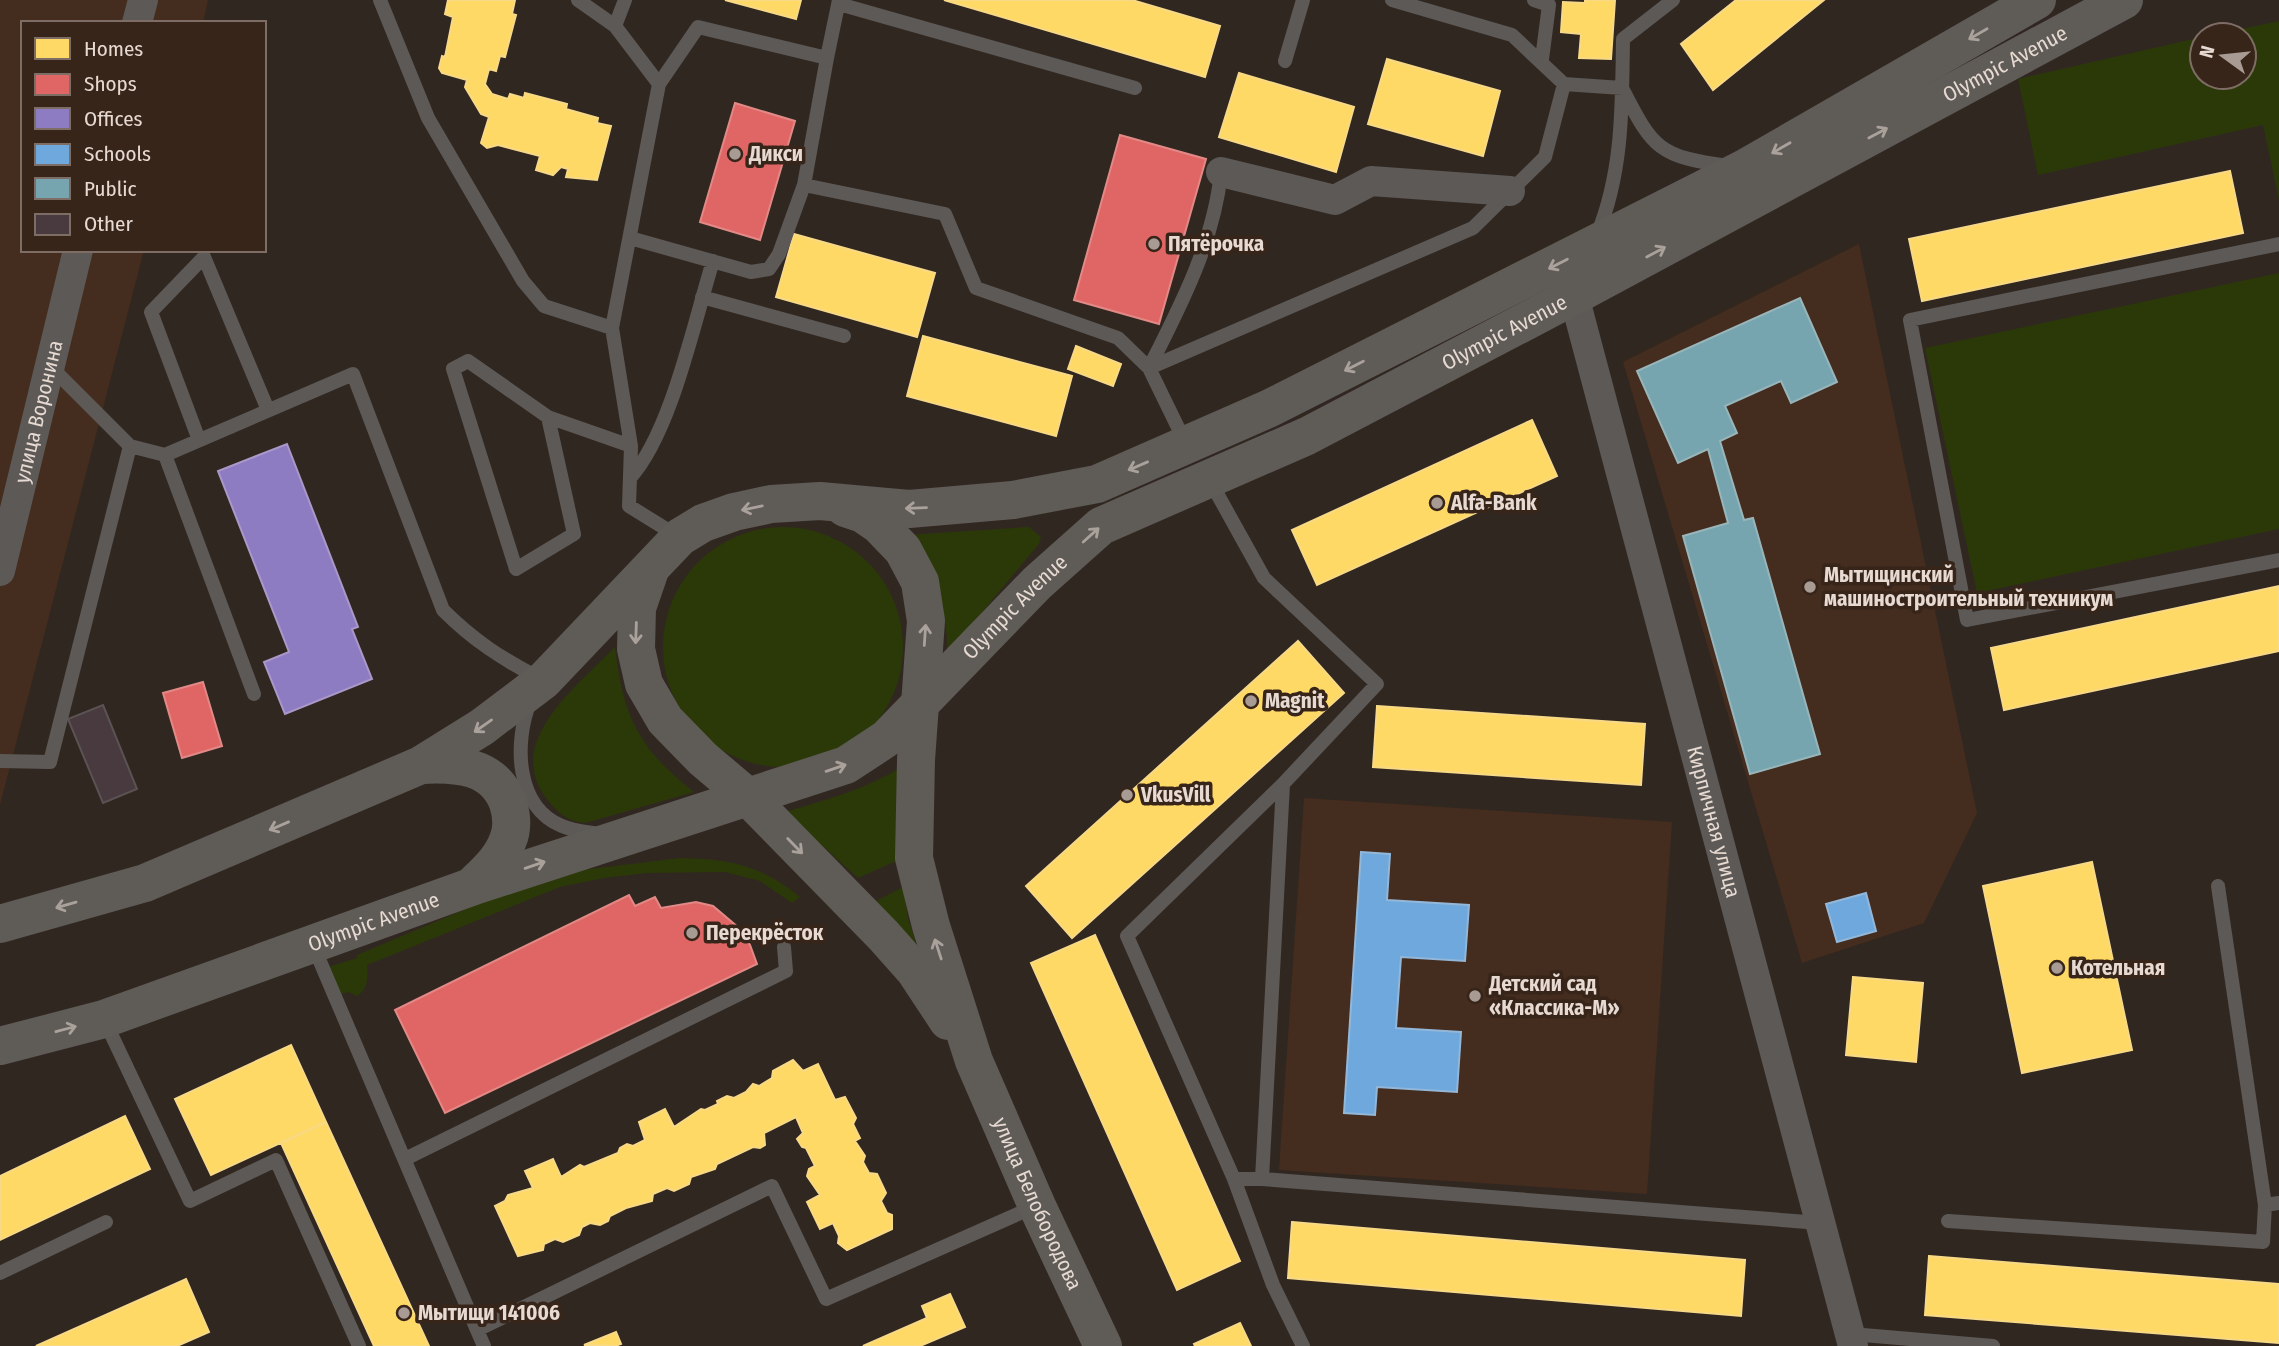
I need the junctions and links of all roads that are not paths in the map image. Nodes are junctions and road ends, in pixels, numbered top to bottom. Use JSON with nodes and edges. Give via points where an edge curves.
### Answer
{"nodes":[{"id":1,"x":143,"y":0,"type":"edge"},
{"id":2,"x":380,"y":0,"type":"edge"},
{"id":3,"x":578,"y":0,"type":"edge"},
{"id":4,"x":625,"y":0,"type":"edge"},
{"id":5,"x":1303,"y":0,"type":"edge"},
{"id":6,"x":1392,"y":0,"type":"edge"},
{"id":7,"x":1534,"y":0,"type":"edge"},
{"id":8,"x":1672,"y":0,"type":"edge"},
{"id":9,"x":2037,"y":0,"type":"edge"},
{"id":10,"x":839,"y":2,"type":"edge"},
{"id":11,"x":2125,"y":2,"type":"edge"},
{"id":12,"x":138,"y":21,"type":"edge"},
{"id":13,"x":615,"y":26,"type":"junction"},
{"id":14,"x":827,"y":58,"type":"junction"},
{"id":15,"x":1542,"y":60,"type":"junction"},
{"id":16,"x":1285,"y":61,"type":"dead end"},
{"id":17,"x":659,"y":83,"type":"junction"},
{"id":18,"x":1564,"y":84,"type":"junction"},
{"id":19,"x":1135,"y":88,"type":"dead end"},
{"id":20,"x":1622,"y":88,"type":"junction"},
{"id":21,"x":1745,"y":168,"type":"junction"},
{"id":22,"x":1221,"y":172,"type":"joint"},
{"id":23,"x":804,"y":185,"type":"junction"},
{"id":24,"x":1510,"y":191,"type":"junction"},
{"id":25,"x":630,"y":238,"type":"junction"},
{"id":26,"x":2279,"y":244,"type":"edge"},
{"id":27,"x":1592,"y":246,"type":"junction"},
{"id":28,"x":77,"y":252,"type":"edge"},
{"id":29,"x":713,"y":261,"type":"junction"},
{"id":30,"x":702,"y":296,"type":"junction"},
{"id":31,"x":1574,"y":296,"type":"junction"},
{"id":32,"x":612,"y":328,"type":"junction"},
{"id":33,"x":844,"y":336,"type":"dead end"},
{"id":34,"x":48,"y":365,"type":"junction"},
{"id":35,"x":1149,"y":368,"type":"junction"},
{"id":36,"x":268,"y":410,"type":"junction"},
{"id":37,"x":548,"y":417,"type":"junction"},
{"id":38,"x":199,"y":440,"type":"junction"},
{"id":39,"x":1187,"y":445,"type":"junction"},
{"id":40,"x":130,"y":446,"type":"junction"},
{"id":41,"x":631,"y":446,"type":"junction"},
{"id":42,"x":165,"y":455,"type":"junction"},
{"id":43,"x":630,"y":478,"type":"junction"},
{"id":44,"x":1209,"y":478,"type":"junction"},
{"id":45,"x":820,"y":501,"type":"junction"},
{"id":46,"x":680,"y":537,"type":"junction"},
{"id":47,"x":2279,"y":560,"type":"edge"},
{"id":48,"x":651,"y":567,"type":"junction"},
{"id":49,"x":0,"y":571,"type":"edge"},
{"id":50,"x":540,"y":682,"type":"junction"},
{"id":51,"x":254,"y":694,"type":"dead end"},
{"id":52,"x":920,"y":703,"type":"junction"},
{"id":53,"x":0,"y":761,"type":"edge"},
{"id":54,"x":421,"y":765,"type":"junction"},
{"id":55,"x":1283,"y":783,"type":"junction"},
{"id":56,"x":748,"y":797,"type":"junction"},
{"id":57,"x":627,"y":834,"type":"junction"},
{"id":58,"x":2218,"y":886,"type":"dead end"},
{"id":59,"x":471,"y":887,"type":"junction"},
{"id":60,"x":0,"y":923,"type":"edge"},
{"id":61,"x":313,"y":945,"type":"junction"},
{"id":62,"x":784,"y":947,"type":"dead end"},
{"id":63,"x":104,"y":1019,"type":"junction"},
{"id":64,"x":0,"y":1046,"type":"edge"},
{"id":65,"x":974,"y":1061,"type":"junction"},
{"id":66,"x":405,"y":1159,"type":"junction"},
{"id":67,"x":1234,"y":1179,"type":"junction"},
{"id":68,"x":1262,"y":1179,"type":"junction"},
{"id":69,"x":2272,"y":1204,"type":"edge"},
{"id":70,"x":1037,"y":1206,"type":"junction"},
{"id":71,"x":1948,"y":1221,"type":"dead end"},
{"id":72,"x":106,"y":1222,"type":"dead end"},
{"id":73,"x":1820,"y":1223,"type":"junction"},
{"id":74,"x":0,"y":1273,"type":"edge"},
{"id":75,"x":477,"y":1330,"type":"junction"},
{"id":76,"x":1852,"y":1340,"type":"edge"},
{"id":77,"x":359,"y":1346,"type":"edge"},
{"id":78,"x":484,"y":1346,"type":"edge"},
{"id":79,"x":1103,"y":1346,"type":"edge"},
{"id":80,"x":1303,"y":1346,"type":"edge"},
{"id":81,"x":1993,"y":1346,"type":"edge"}],
"edges":[{"from":1,"to":12,"type":"street"},
{"from":2,"to":32,"type":"lane","via":[[428,118],[523,281],[544,306]]},
{"from":3,"to":13,"type":"lane"},
{"from":4,"to":13,"type":"lane"},
{"from":5,"to":16,"type":"lane"},
{"from":6,"to":15,"type":"lane","via":[[1512,35]]},
{"from":7,"to":15,"type":"lane","via":[[1549,5]]},
{"from":8,"to":20,"type":"lane","via":[[1623,39]]},
{"from":9,"to":21,"type":"main road","name":"Olympic Avenue","one_way":true},
{"from":10,"to":14,"type":"lane"},
{"from":10,"to":19,"type":"lane"},
{"from":31,"to":11,"type":"main road","name":"Olympic Avenue","one_way":true},
{"from":13,"to":17,"type":"lane"},
{"from":14,"to":17,"type":"lane","via":[[698,27]]},
{"from":14,"to":23,"type":"lane"},
{"from":15,"to":18,"type":"lane"},
{"from":17,"to":25,"type":"lane"},
{"from":18,"to":20,"type":"lane"},
{"from":18,"to":24,"type":"lane","via":[[1545,157]]},
{"from":20,"to":21,"type":"lane","via":[[1644,132],[1667,151],[1685,160]]},
{"from":20,"to":27,"type":"lane","via":[[1614,182]]},
{"from":21,"to":27,"type":"main road","name":"Olympic Avenue"},
{"from":22,"to":24,"type":"street","via":[[1335,200],[1371,181]]},
{"from":22,"to":35,"type":"lane","via":[[1219,194],[1191,282]]},
{"from":23,"to":29,"type":"lane","via":[[769,269],[751,272]]},
{"from":23,"to":35,"type":"lane","via":[[945,214],[975,288],[1118,338]]},
{"from":24,"to":35,"type":"lane","via":[[1474,228]]},
{"from":25,"to":29,"type":"lane"},
{"from":25,"to":32,"type":"lane"},
{"from":26,"to":47,"type":"lane","via":[[1910,320],[1967,620]]},
{"from":27,"to":39,"type":"main road","name":"Olympic Avenue","one_way":true},
{"from":28,"to":34,"type":"street","name":"улица Воронина"},
{"from":29,"to":30,"type":"lane"},
{"from":30,"to":33,"type":"lane"},
{"from":30,"to":43,"type":"lane","via":[[659,434]]},
{"from":31,"to":44,"type":"main road","name":"Olympic Avenue","via":[[1307,436]]},
{"from":31,"to":73,"type":"street","name":"Кирпичная улица"},
{"from":32,"to":41,"type":"lane"},
{"from":34,"to":40,"type":"lane"},
{"from":34,"to":49,"type":"street","name":"улица Воронина"},
{"from":35,"to":39,"type":"lane"},
{"from":36,"to":38,"type":"lane"},
{"from":36,"to":38,"type":"lane","via":[[204,257],[151,312]]},
{"from":36,"to":50,"type":"lane","via":[[353,374],[443,610],[470,637]]},
{"from":37,"to":37,"type":"lane","via":[[574,534],[516,569],[453,369],[468,361]]},
{"from":37,"to":41,"type":"lane"},
{"from":38,"to":42,"type":"lane"},
{"from":39,"to":45,"type":"main road","name":"Olympic Avenue","one_way":true,"via":[[1097,484],[1013,500],[909,509]]},
{"from":40,"to":42,"type":"lane"},
{"from":40,"to":53,"type":"lane","via":[[50,762]]},
{"from":41,"to":43,"type":"lane"},
{"from":42,"to":51,"type":"lane"},
{"from":43,"to":46,"type":"lane","via":[[629,506]]},
{"from":52,"to":44,"type":"main road","name":"Olympic Avenue","one_way":true,"via":[[1037,583],[1101,526]]},
{"from":44,"to":55,"type":"lane","via":[[1264,578],[1377,684]]},
{"from":45,"to":46,"type":"main road","name":"Olympic Avenue","one_way":true,"via":[[734,512]]},
{"from":52,"to":45,"type":"main road","name":"Olympic Avenue","one_way":true,"via":[[926,621],[920,582],[902,550],[879,525],[863,514]]},
{"from":46,"to":48,"type":"main road","name":"Olympic Avenue"},
{"from":48,"to":50,"type":"main road","name":"Olympic Avenue"},
{"from":48,"to":56,"type":"main road","name":"Olympic Avenue","one_way":true,"via":[[637,608],[636,649],[644,684],[665,720]]},
{"from":50,"to":54,"type":"main road","name":"Olympic Avenue","one_way":true,"via":[[482,727]]},
{"from":50,"to":57,"type":"lane","via":[[524,718],[519,749],[525,785],[542,811],[560,825]]},
{"from":56,"to":52,"type":"main road","name":"Olympic Avenue","one_way":true,"via":[[846,765],[887,738]]},
{"from":65,"to":52,"type":"main road","one_way":true,"via":[[914,858]]},
{"from":54,"to":59,"type":"main road","via":[[470,767],[490,776],[504,793],[513,816],[509,839],[497,861]]},
{"from":54,"to":60,"type":"main road","name":"Olympic Avenue","one_way":true,"via":[[145,883]]},
{"from":55,"to":67,"type":"lane","via":[[1127,936]]},
{"from":55,"to":68,"type":"lane"},
{"from":56,"to":57,"type":"main road","name":"Olympic Avenue"},
{"from":56,"to":65,"type":"main road","one_way":true,"via":[[915,971]]},
{"from":59,"to":57,"type":"main road","name":"Olympic Avenue","one_way":true},
{"from":58,"to":69,"type":"lane"},
{"from":59,"to":61,"type":"main road","name":"Olympic Avenue"},
{"from":61,"to":63,"type":"main road","name":"Olympic Avenue"},
{"from":61,"to":66,"type":"lane"},
{"from":62,"to":66,"type":"lane","via":[[786,971]]},
{"from":64,"to":63,"type":"main road","name":"Olympic Avenue","one_way":true},
{"from":63,"to":77,"type":"lane","via":[[190,1201],[276,1160]]},
{"from":65,"to":70,"type":"main road","name":"улица Белобородова"},
{"from":66,"to":75,"type":"lane"},
{"from":67,"to":68,"type":"lane"},
{"from":67,"to":80,"type":"lane","via":[[1273,1285]]},
{"from":68,"to":73,"type":"lane"},
{"from":69,"to":71,"type":"lane","via":[[2263,1242]]},
{"from":70,"to":75,"type":"lane","via":[[826,1298],[772,1186]]},
{"from":70,"to":79,"type":"main road","name":"улица Белобородова"},
{"from":72,"to":74,"type":"lane"},
{"from":73,"to":76,"type":"street","name":"Кирпичная улица"},
{"from":75,"to":78,"type":"lane"},
{"from":76,"to":81,"type":"lane"}]}
